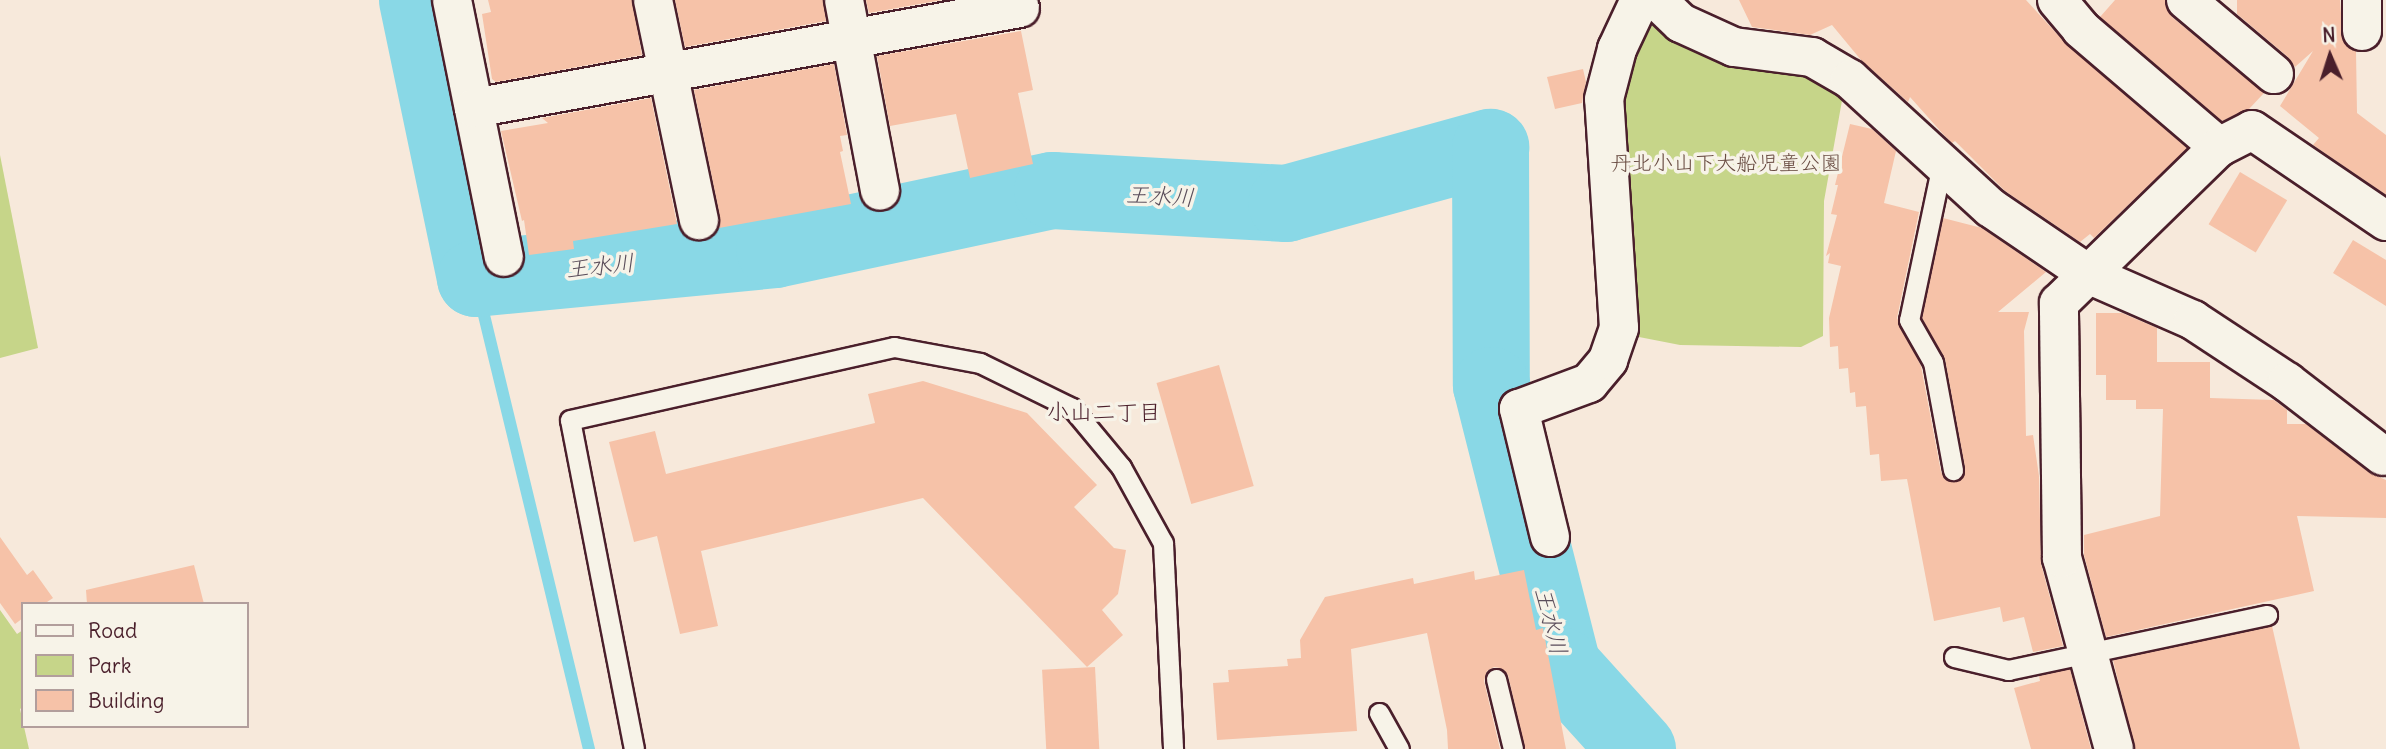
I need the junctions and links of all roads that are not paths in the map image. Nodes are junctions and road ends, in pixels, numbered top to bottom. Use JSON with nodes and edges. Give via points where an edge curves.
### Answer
{"nodes":[{"id":1,"x":452,"y":0,"type":"edge"},
{"id":2,"x":653,"y":0,"type":"edge"},
{"id":3,"x":1640,"y":0,"type":"edge"},
{"id":4,"x":1657,"y":0,"type":"edge"},
{"id":5,"x":2057,"y":0,"type":"edge"},
{"id":6,"x":2186,"y":0,"type":"edge"},
{"id":7,"x":1020,"y":8,"type":"dead end"},
{"id":8,"x":847,"y":18,"type":"edge"},
{"id":9,"x":668,"y":72,"type":"junction"},
{"id":10,"x":2274,"y":74,"type":"dead end"},
{"id":11,"x":474,"y":107,"type":"junction"},
{"id":12,"x":2218,"y":147,"type":"junction"},
{"id":13,"x":1942,"y":164,"type":"junction"},
{"id":14,"x":880,"y":191,"type":"dead end"},
{"id":15,"x":699,"y":220,"type":"dead end"},
{"id":16,"x":2386,"y":221,"type":"edge"},
{"id":17,"x":504,"y":257,"type":"dead end"},
{"id":18,"x":2088,"y":274,"type":"junction"},
{"id":19,"x":2383,"y":456,"type":"dead end"},
{"id":20,"x":1952,"y":470,"type":"dead end"},
{"id":21,"x":1550,"y":537,"type":"dead end"},
{"id":22,"x":2267,"y":615,"type":"dead end"},
{"id":23,"x":2087,"y":651,"type":"junction"},
{"id":24,"x":1954,"y":657,"type":"dead end"},
{"id":25,"x":1496,"y":679,"type":"dead end"},
{"id":26,"x":1379,"y":713,"type":"dead end"},
{"id":27,"x":634,"y":749,"type":"edge"},
{"id":28,"x":1173,"y":749,"type":"edge"},
{"id":29,"x":1399,"y":749,"type":"edge"},
{"id":30,"x":1513,"y":749,"type":"edge"},
{"id":31,"x":2114,"y":749,"type":"edge"}],
"edges":[{"from":1,"to":11,"type":"street"},
{"from":2,"to":9,"type":"street"},
{"from":3,"to":21,"type":"street","via":[[1617,49],[1604,99],[1619,328],[1608,360],[1588,383],[1519,409]]},
{"from":4,"to":13,"type":"street","via":[[1681,23],[1734,47],[1812,57],[1850,79]]},
{"from":5,"to":12,"type":"street","via":[[2081,29]]},
{"from":6,"to":10,"type":"street"},
{"from":7,"to":8,"type":"street"},
{"from":8,"to":9,"type":"street"},
{"from":8,"to":14,"type":"street"},
{"from":9,"to":11,"type":"street"},
{"from":9,"to":15,"type":"street"},
{"from":11,"to":17,"type":"street"},
{"from":12,"to":16,"type":"street","via":[[2252,130]]},
{"from":12,"to":18,"type":"street"},
{"from":13,"to":18,"type":"street","via":[[1991,208]]},
{"from":13,"to":20,"type":"lane","via":[[1909,320],[1933,362]]},
{"from":18,"to":19,"type":"street","via":[[2193,320],[2287,382]]},
{"from":18,"to":23,"type":"street","via":[[2059,303],[2062,558]]},
{"from":22,"to":23,"type":"lane"},
{"from":23,"to":24,"type":"lane","via":[[2008,670]]},
{"from":23,"to":31,"type":"street"},
{"from":25,"to":30,"type":"lane"},
{"from":26,"to":29,"type":"lane"},
{"from":27,"to":28,"type":"lane","via":[[570,420],[894,346],[980,363],[1072,408],[1121,467],[1163,543]]}]}
